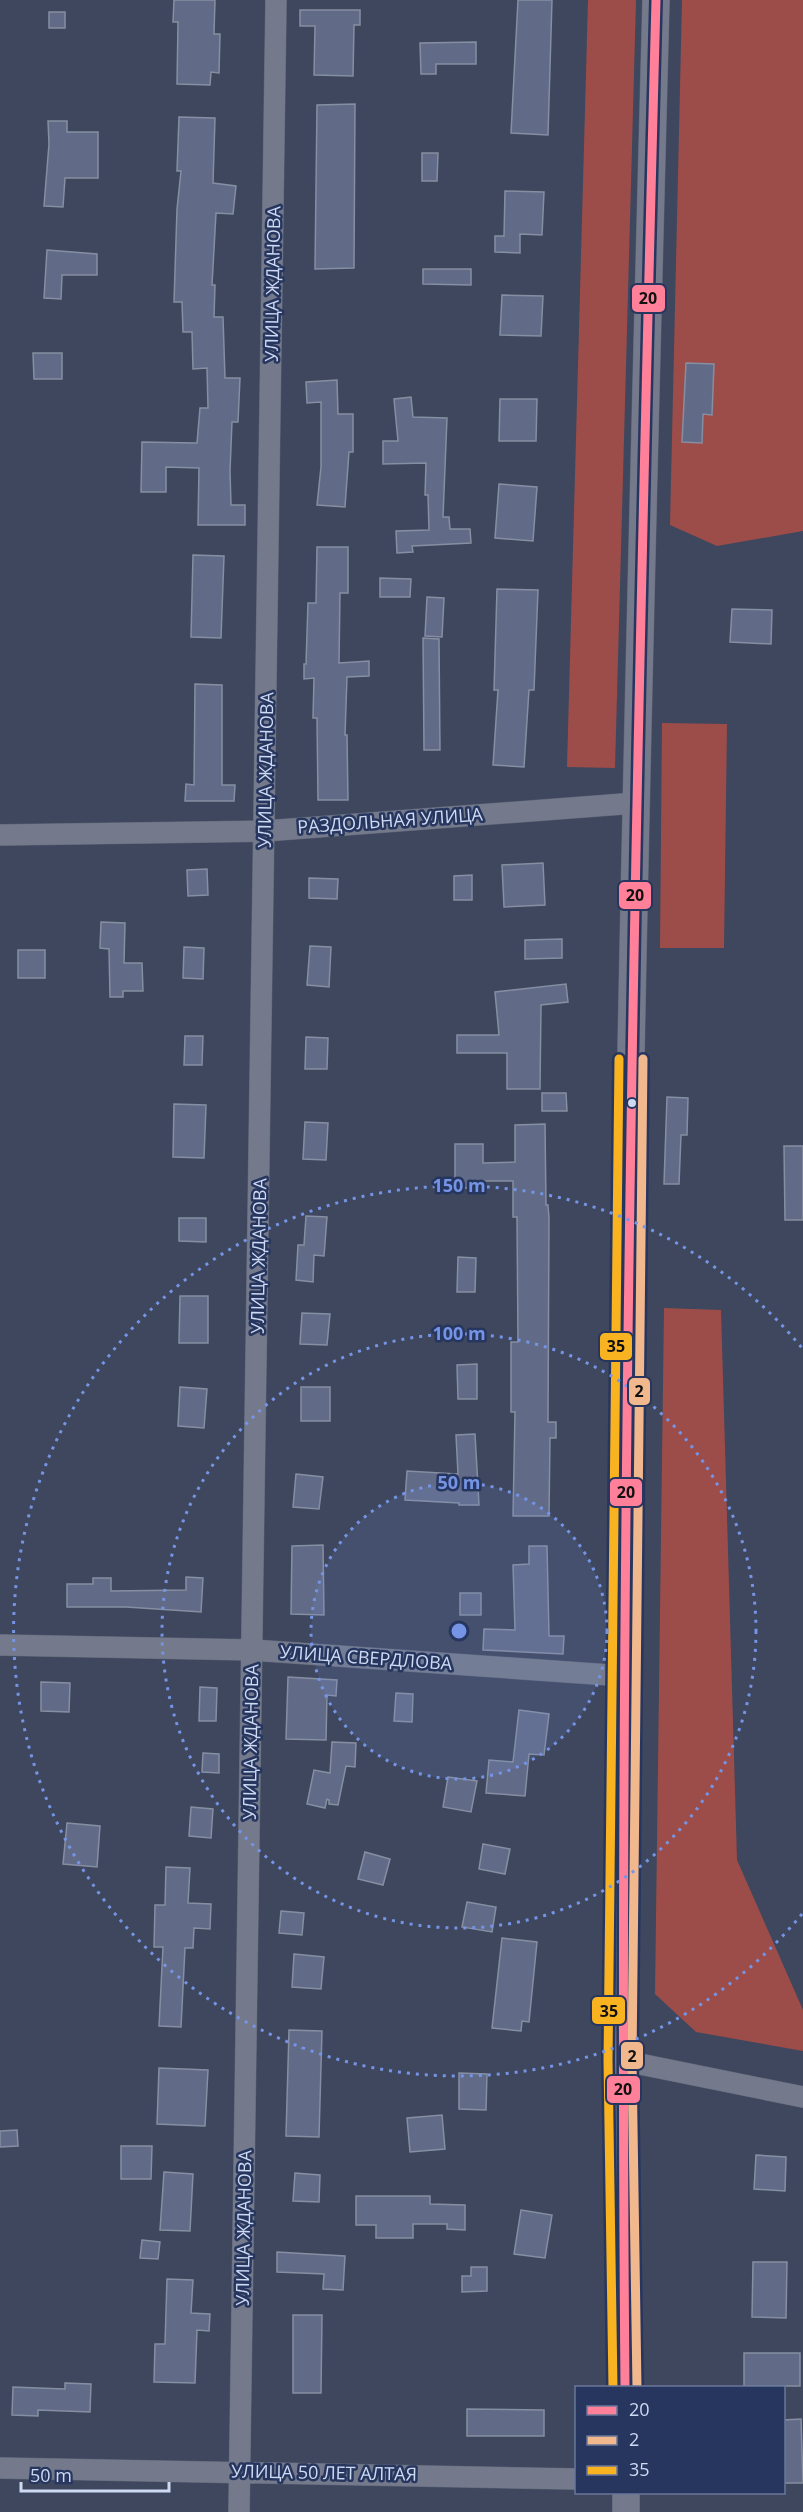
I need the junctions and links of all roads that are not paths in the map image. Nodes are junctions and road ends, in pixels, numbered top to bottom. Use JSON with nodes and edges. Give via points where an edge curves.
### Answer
{"nodes":[{"id":1,"x":276,"y":0,"type":"edge"},
{"id":2,"x":656,"y":0,"type":"edge"},
{"id":3,"x":636,"y":803,"type":"junction"},
{"id":4,"x":266,"y":831,"type":"junction"},
{"id":5,"x":0,"y":835,"type":"edge"},
{"id":6,"x":0,"y":1645,"type":"edge"},
{"id":7,"x":252,"y":1650,"type":"junction"},
{"id":8,"x":624,"y":1676,"type":"junction"},
{"id":9,"x":620,"y":2060,"type":"junction"},
{"id":10,"x":803,"y":2097,"type":"edge"},
{"id":11,"x":625,"y":2386,"type":"edge"},
{"id":12,"x":0,"y":2468,"type":"edge"},
{"id":13,"x":240,"y":2471,"type":"junction"},
{"id":14,"x":575,"y":2479,"type":"edge"},
{"id":15,"x":626,"y":2494,"type":"edge"},
{"id":16,"x":239,"y":2512,"type":"edge"},
{"id":17,"x":626,"y":2512,"type":"edge"}],
"edges":[{"from":1,"to":4,"type":"street","name":"УЛИЦА ЖДАНОВА"},
{"from":2,"to":3,"type":"street"},
{"from":3,"to":4,"type":"street","name":"РАЗДОЛЬНАЯ УЛИЦА"},
{"from":3,"to":8,"type":"street"},
{"from":4,"to":5,"type":"street","name":"РАЗДОЛЬНАЯ УЛИЦА"},
{"from":4,"to":7,"type":"street","name":"УЛИЦА ЖДАНОВА"},
{"from":6,"to":7,"type":"street","name":"УЛИЦА СВЕРДЛОВА"},
{"from":7,"to":8,"type":"street","name":"УЛИЦА СВЕРДЛОВА"},
{"from":7,"to":13,"type":"street","name":"УЛИЦА ЖДАНОВА"},
{"from":8,"to":9,"type":"street"},
{"from":9,"to":10,"type":"street"},
{"from":9,"to":11,"type":"street"},
{"from":12,"to":13,"type":"street","name":"УЛИЦА 50 ЛЕТ АЛТАЯ"},
{"from":13,"to":14,"type":"street","name":"УЛИЦА 50 ЛЕТ АЛТАЯ"},
{"from":13,"to":16,"type":"street","name":"УЛИЦА ЖДАНОВА"},
{"from":15,"to":17,"type":"street"}]}
